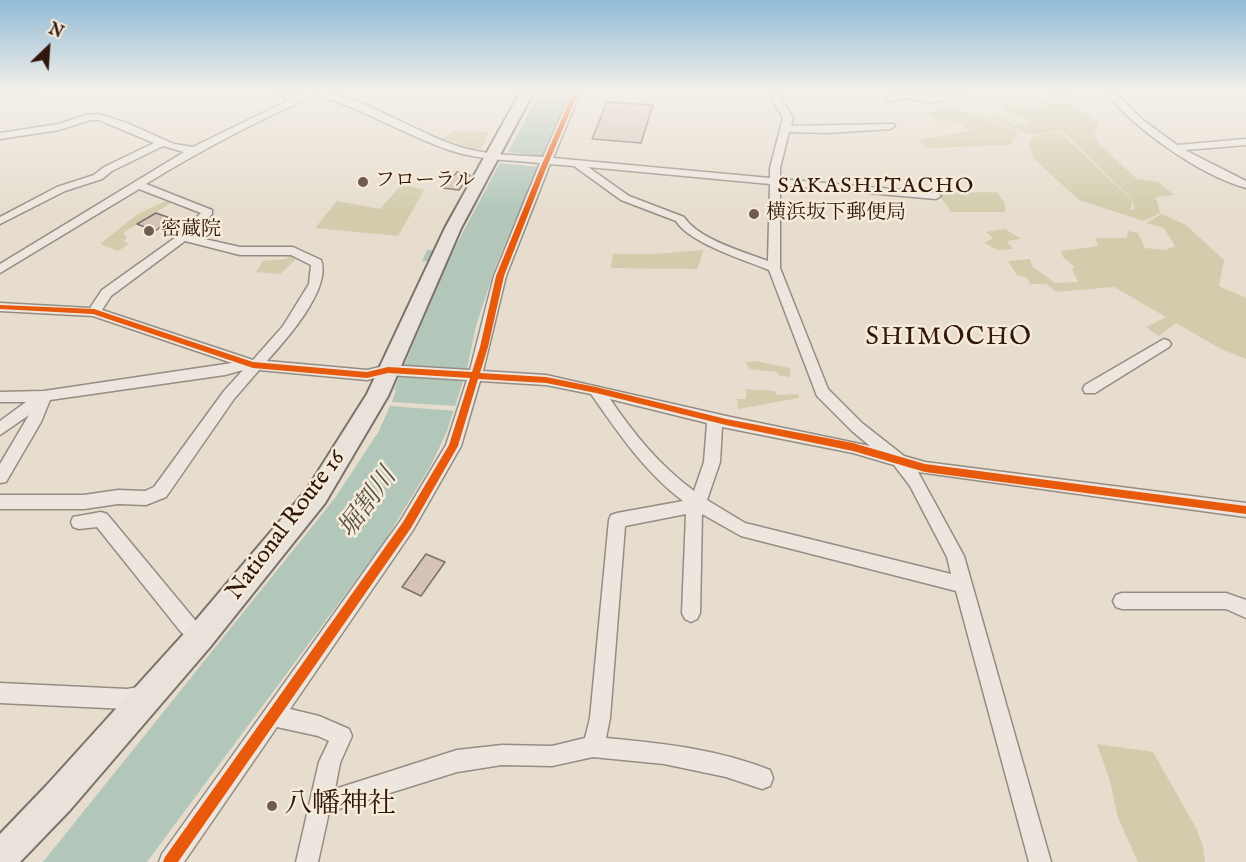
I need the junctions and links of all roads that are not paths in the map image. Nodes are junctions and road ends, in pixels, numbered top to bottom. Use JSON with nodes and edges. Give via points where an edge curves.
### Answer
{"nodes":[{"id":1,"x":32,"y":131,"type":"edge"},
{"id":2,"x":140,"y":131,"type":"edge"},
{"id":3,"x":233,"y":131,"type":"edge"},
{"id":4,"x":411,"y":131,"type":"edge"},
{"id":5,"x":509,"y":131,"type":"edge"},
{"id":6,"x":558,"y":131,"type":"edge"},
{"id":7,"x":784,"y":131,"type":"edge"},
{"id":8,"x":1149,"y":131,"type":"edge"},
{"id":9,"x":0,"y":136,"type":"edge"},
{"id":10,"x":164,"y":142,"type":"junction"},
{"id":11,"x":1246,"y":142,"type":"edge"},
{"id":12,"x":1173,"y":148,"type":"junction"},
{"id":13,"x":195,"y":150,"type":"junction"},
{"id":14,"x":497,"y":157,"type":"junction"},
{"id":15,"x":544,"y":161,"type":"junction"},
{"id":16,"x":578,"y":165,"type":"junction"},
{"id":17,"x":775,"y":182,"type":"junction"},
{"id":18,"x":139,"y":185,"type":"junction"},
{"id":19,"x":1246,"y":185,"type":"edge"},
{"id":20,"x":936,"y":196,"type":"dead end"},
{"id":21,"x":0,"y":221,"type":"edge"},
{"id":22,"x":183,"y":237,"type":"junction"},
{"id":23,"x":774,"y":268,"type":"junction"},
{"id":24,"x":0,"y":269,"type":"edge"},
{"id":25,"x":0,"y":307,"type":"edge"},
{"id":26,"x":94,"y":312,"type":"junction"},
{"id":27,"x":1164,"y":344,"type":"dead end"},
{"id":28,"x":251,"y":365,"type":"junction"},
{"id":29,"x":395,"y":371,"type":"junction"},
{"id":30,"x":470,"y":376,"type":"junction"},
{"id":31,"x":1090,"y":389,"type":"dead end"},
{"id":32,"x":596,"y":390,"type":"junction"},
{"id":33,"x":44,"y":396,"type":"junction"},
{"id":34,"x":0,"y":397,"type":"edge"},
{"id":35,"x":714,"y":419,"type":"junction"},
{"id":36,"x":0,"y":429,"type":"edge"},
{"id":37,"x":900,"y":461,"type":"junction"},
{"id":38,"x":0,"y":477,"type":"edge"},
{"id":39,"x":698,"y":501,"type":"junction"},
{"id":40,"x":0,"y":502,"type":"edge"},
{"id":41,"x":89,"y":502,"type":"junction"},
{"id":42,"x":1246,"y":510,"type":"edge"},
{"id":43,"x":963,"y":585,"type":"junction"},
{"id":44,"x":1122,"y":601,"type":"dead end"},
{"id":45,"x":1246,"y":609,"type":"edge"},
{"id":46,"x":691,"y":613,"type":"dead end"},
{"id":47,"x":200,"y":637,"type":"junction"},
{"id":48,"x":0,"y":693,"type":"edge"},
{"id":49,"x":146,"y":696,"type":"junction"},
{"id":50,"x":273,"y":716,"type":"junction"},
{"id":51,"x":593,"y":747,"type":"junction"},
{"id":52,"x":762,"y":778,"type":"dead end"},
{"id":53,"x":58,"y":798,"type":"junction"},
{"id":54,"x":321,"y":804,"type":"junction"},
{"id":55,"x":0,"y":858,"type":"edge"},
{"id":56,"x":12,"y":862,"type":"edge"},
{"id":57,"x":170,"y":862,"type":"edge"},
{"id":58,"x":307,"y":862,"type":"edge"},
{"id":59,"x":1040,"y":862,"type":"edge"}],
"edges":[{"from":1,"to":9,"type":"street"},
{"from":2,"to":10,"type":"street"},
{"from":3,"to":13,"type":"street"},
{"from":4,"to":14,"type":"street","via":[[446,148]]},
{"from":5,"to":14,"type":"highway","name":"National Route 16"},
{"from":6,"to":15,"type":"street"},
{"from":7,"to":17,"type":"street"},
{"from":8,"to":12,"type":"street"},
{"from":10,"to":13,"type":"street"},
{"from":10,"to":21,"type":"street"},
{"from":11,"to":12,"type":"street"},
{"from":12,"to":19,"type":"street"},
{"from":13,"to":18,"type":"street"},
{"from":14,"to":15,"type":"street"},
{"from":14,"to":29,"type":"highway","name":"National Route 16","via":[[440,256]]},
{"from":15,"to":16,"type":"street"},
{"from":15,"to":30,"type":"street","via":[[501,276]]},
{"from":16,"to":17,"type":"street"},
{"from":16,"to":23,"type":"street","via":[[625,198],[680,219],[712,243]]},
{"from":17,"to":20,"type":"street"},
{"from":17,"to":23,"type":"street"},
{"from":18,"to":22,"type":"street","via":[[208,212]]},
{"from":18,"to":24,"type":"street"},
{"from":22,"to":26,"type":"street","via":[[105,293]]},
{"from":22,"to":28,"type":"street","via":[[240,250],[293,251],[317,263],[315,284],[288,329],[268,353]]},
{"from":23,"to":37,"type":"street","via":[[822,392],[857,427]]},
{"from":25,"to":26,"type":"street"},
{"from":26,"to":28,"type":"street"},
{"from":27,"to":31,"type":"street"},
{"from":28,"to":29,"type":"street","via":[[368,375]]},
{"from":28,"to":33,"type":"street"},
{"from":28,"to":41,"type":"street","via":[[160,492],[146,498]]},
{"from":29,"to":30,"type":"street"},
{"from":29,"to":47,"type":"highway","name":"National Route 16","via":[[316,496]]},
{"from":30,"to":32,"type":"street","via":[[546,380]]},
{"from":30,"to":50,"type":"street","via":[[453,446],[407,525]]},
{"from":32,"to":35,"type":"street"},
{"from":32,"to":39,"type":"street","via":[[640,451]]},
{"from":33,"to":34,"type":"street"},
{"from":33,"to":36,"type":"street"},
{"from":33,"to":38,"type":"street","via":[[34,423]]},
{"from":35,"to":37,"type":"street","via":[[853,447]]},
{"from":35,"to":39,"type":"street","via":[[712,462]]},
{"from":37,"to":42,"type":"street","via":[[939,471]]},
{"from":37,"to":43,"type":"street","via":[[926,496],[955,556]]},
{"from":39,"to":43,"type":"street","via":[[741,529]]},
{"from":39,"to":46,"type":"street","via":[[694,512]]},
{"from":39,"to":51,"type":"street","via":[[681,509],[617,520],[600,718]]},
{"from":40,"to":41,"type":"street"},
{"from":41,"to":47,"type":"street","via":[[79,522],[101,519]]},
{"from":43,"to":59,"type":"street"},
{"from":44,"to":45,"type":"street","via":[[1227,601]]},
{"from":47,"to":49,"type":"highway","name":"National Route 16"},
{"from":48,"to":49,"type":"street","via":[[127,699]]},
{"from":49,"to":53,"type":"highway","name":"National Route 16"},
{"from":50,"to":54,"type":"street","via":[[342,736],[330,762]]},
{"from":50,"to":57,"type":"street"},
{"from":51,"to":52,"type":"street","via":[[664,754],[726,766]]},
{"from":51,"to":54,"type":"street","via":[[552,756],[502,755],[456,761]]},
{"from":53,"to":55,"type":"highway","name":"National Route 16"},
{"from":53,"to":56,"type":"highway","name":"National Route 16"},
{"from":54,"to":58,"type":"street"}]}
